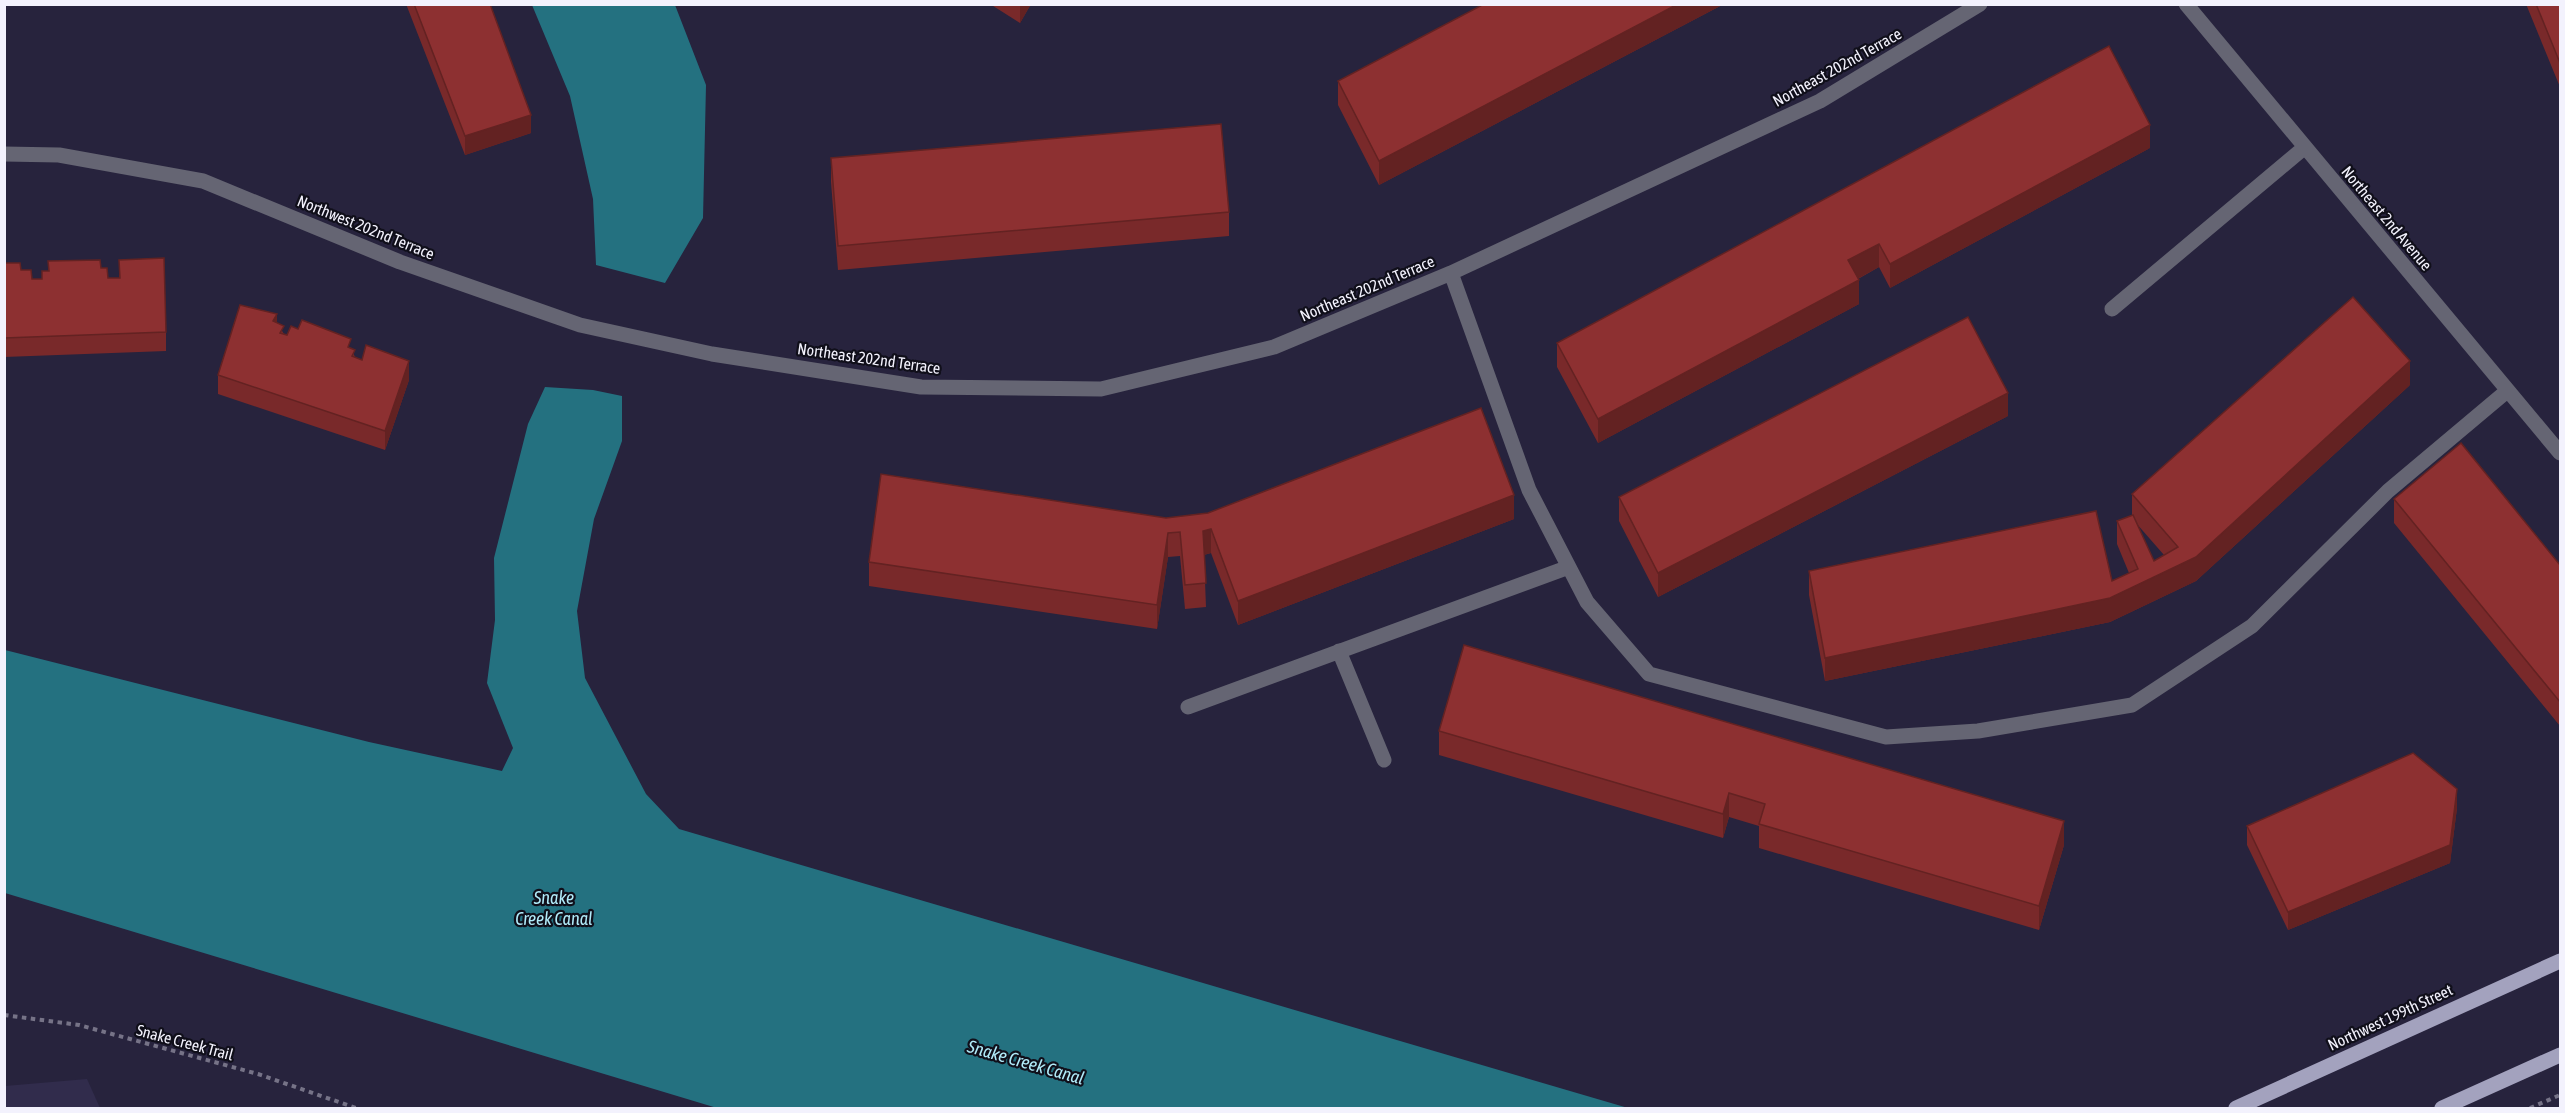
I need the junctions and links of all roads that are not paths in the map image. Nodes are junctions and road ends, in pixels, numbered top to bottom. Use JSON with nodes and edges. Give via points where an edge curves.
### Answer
{"nodes":[{"id":1,"x":1980,"y":4,"type":"edge"},
{"id":2,"x":2186,"y":4,"type":"edge"},
{"id":3,"x":2305,"y":147,"type":"junction"},
{"id":4,"x":4,"y":154,"type":"edge"},
{"id":5,"x":1451,"y":273,"type":"junction"},
{"id":6,"x":2112,"y":309,"type":"dead end"},
{"id":7,"x":712,"y":354,"type":"joint"},
{"id":8,"x":2507,"y":391,"type":"junction"},
{"id":9,"x":2560,"y":453,"type":"edge"},
{"id":10,"x":1569,"y":567,"type":"junction"},
{"id":11,"x":1339,"y":651,"type":"junction"},
{"id":12,"x":1188,"y":707,"type":"dead end"},
{"id":13,"x":1384,"y":760,"type":"dead end"},
{"id":14,"x":2560,"y":961,"type":"edge"},
{"id":15,"x":2560,"y":1055,"type":"edge"},
{"id":16,"x":2236,"y":1108,"type":"edge"},
{"id":17,"x":2442,"y":1108,"type":"edge"}],
"edges":[{"from":1,"to":5,"type":"street","name":"Northeast 202nd Terrace","via":[[1820,101]]},
{"from":2,"to":3,"type":"street","name":"Northeast 2nd Avenue"},
{"from":3,"to":6,"type":"street"},
{"from":3,"to":8,"type":"street","name":"Northeast 2nd Avenue"},
{"from":4,"to":7,"type":"street","name":"Northwest 202nd Terrace","via":[[58,155],[203,181],[400,262],[580,325]]},
{"from":5,"to":7,"type":"street","name":"Northeast 202nd Terrace","via":[[1274,347],[1101,389],[921,387]]},
{"from":5,"to":10,"type":"street","via":[[1529,490]]},
{"from":8,"to":9,"type":"street","name":"Northeast 2nd Avenue"},
{"from":8,"to":10,"type":"street","via":[[2388,491],[2252,626],[2132,705],[1978,731],[1886,737],[1649,674],[1587,602]]},
{"from":10,"to":11,"type":"street"},
{"from":11,"to":12,"type":"street"},
{"from":11,"to":13,"type":"street"},
{"from":14,"to":16,"type":"main road","name":"Northwest 199th Street"},
{"from":15,"to":17,"type":"main road"}]}
